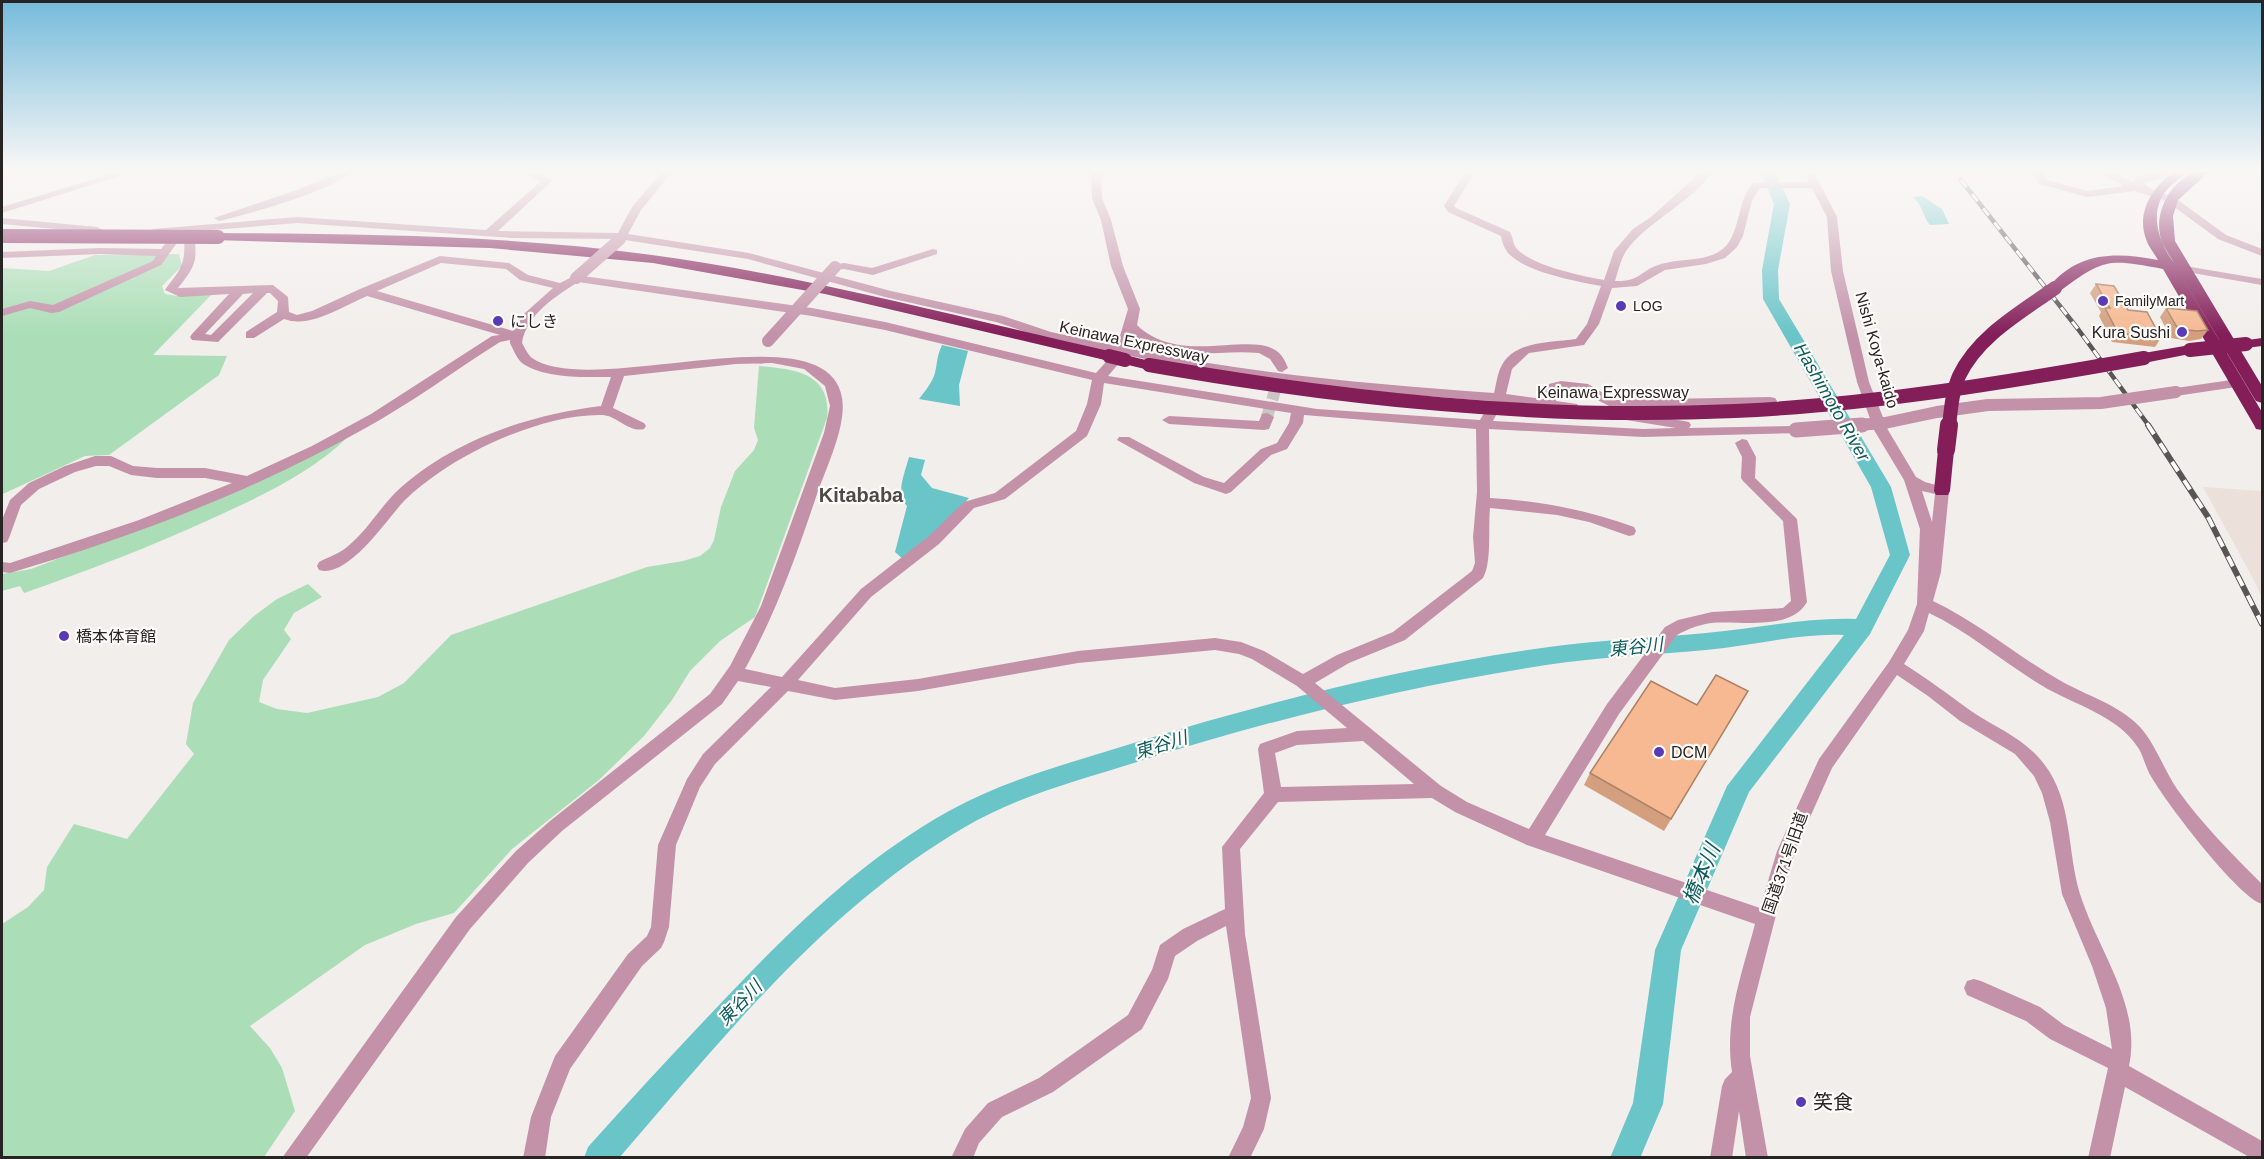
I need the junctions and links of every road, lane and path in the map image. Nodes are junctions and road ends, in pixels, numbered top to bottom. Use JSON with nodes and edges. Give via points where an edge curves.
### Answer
{"nodes":[{"id":1,"x":48,"y":226,"type":"edge"},
{"id":2,"x":196,"y":226,"type":"joint"},
{"id":3,"x":387,"y":226,"type":"edge"},
{"id":4,"x":497,"y":226,"type":"edge"},
{"id":5,"x":627,"y":226,"type":"edge"},
{"id":6,"x":1108,"y":226,"type":"edge"},
{"id":7,"x":1488,"y":226,"type":"edge"},
{"id":8,"x":1644,"y":226,"type":"edge"},
{"id":9,"x":1741,"y":226,"type":"edge"},
{"id":10,"x":1833,"y":226,"type":"edge"},
{"id":11,"x":2150,"y":226,"type":"edge"},
{"id":12,"x":2166,"y":226,"type":"edge"},
{"id":13,"x":2207,"y":226,"type":"edge"},
{"id":14,"x":182,"y":229,"type":"junction"},
{"id":15,"x":127,"y":231,"type":"junction"},
{"id":16,"x":489,"y":233,"type":"junction"},
{"id":17,"x":2,"y":236,"type":"edge"},
{"id":18,"x":621,"y":237,"type":"junction"},
{"id":19,"x":100,"y":251,"type":"junction"},
{"id":20,"x":933,"y":252,"type":"dead end"},
{"id":21,"x":166,"y":253,"type":"junction"},
{"id":22,"x":2262,"y":253,"type":"edge"},
{"id":23,"x":2,"y":255,"type":"edge"},
{"id":24,"x":2168,"y":266,"type":"junction"},
{"id":25,"x":2184,"y":269,"type":"junction"},
{"id":26,"x":576,"y":278,"type":"junction"},
{"id":27,"x":2262,"y":282,"type":"edge"},
{"id":28,"x":1607,"y":284,"type":"junction"},
{"id":29,"x":562,"y":287,"type":"junction"},
{"id":30,"x":264,"y":289,"type":"junction"},
{"id":31,"x":240,"y":290,"type":"junction"},
{"id":32,"x":364,"y":291,"type":"junction"},
{"id":33,"x":2,"y":312,"type":"edge"},
{"id":34,"x":283,"y":314,"type":"junction"},
{"id":35,"x":1130,"y":325,"type":"junction"},
{"id":36,"x":250,"y":335,"type":"dead end"},
{"id":37,"x":515,"y":335,"type":"junction"},
{"id":38,"x":2262,"y":342,"type":"edge"},
{"id":39,"x":1118,"y":356,"type":"junction"},
{"id":40,"x":757,"y":359,"type":"junction"},
{"id":41,"x":1282,"y":368,"type":"dead end"},
{"id":42,"x":619,"y":371,"type":"junction"},
{"id":43,"x":1099,"y":378,"type":"junction"},
{"id":44,"x":2255,"y":384,"type":"edge"},
{"id":45,"x":1499,"y":397,"type":"junction"},
{"id":46,"x":1770,"y":401,"type":"dead end"},
{"id":47,"x":1548,"y":403,"type":"junction"},
{"id":48,"x":1589,"y":409,"type":"junction"},
{"id":49,"x":606,"y":410,"type":"junction"},
{"id":50,"x":1298,"y":410,"type":"junction"},
{"id":51,"x":1267,"y":417,"type":"dead end"},
{"id":52,"x":1169,"y":420,"type":"dead end"},
{"id":53,"x":2262,"y":425,"type":"edge"},
{"id":54,"x":639,"y":426,"type":"dead end"},
{"id":55,"x":1484,"y":426,"type":"junction"},
{"id":56,"x":1551,"y":429,"type":"junction"},
{"id":57,"x":1599,"y":431,"type":"junction"},
{"id":58,"x":1727,"y":432,"type":"junction"},
{"id":59,"x":1124,"y":440,"type":"dead end"},
{"id":60,"x":1742,"y":442,"type":"dead end"},
{"id":61,"x":1911,"y":480,"type":"junction"},
{"id":62,"x":251,"y":482,"type":"junction"},
{"id":63,"x":1942,"y":491,"type":"junction"},
{"id":64,"x":1483,"y":503,"type":"junction"},
{"id":65,"x":1940,"y":520,"type":"junction"},
{"id":66,"x":1629,"y":531,"type":"dead end"},
{"id":67,"x":2,"y":538,"type":"edge"},
{"id":68,"x":324,"y":566,"type":"dead end"},
{"id":69,"x":2,"y":567,"type":"edge"},
{"id":70,"x":1924,"y":604,"type":"junction"},
{"id":71,"x":1895,"y":666,"type":"junction"},
{"id":72,"x":736,"y":674,"type":"junction"},
{"id":73,"x":785,"y":684,"type":"junction"},
{"id":74,"x":1307,"y":686,"type":"junction"},
{"id":75,"x":1360,"y":731,"type":"junction"},
{"id":76,"x":1436,"y":791,"type":"junction"},
{"id":77,"x":1273,"y":795,"type":"junction"},
{"id":78,"x":1533,"y":839,"type":"junction"},
{"id":79,"x":2262,"y":896,"type":"edge"},
{"id":80,"x":1235,"y":914,"type":"junction"},
{"id":81,"x":1766,"y":919,"type":"junction"},
{"id":82,"x":1974,"y":988,"type":"dead end"},
{"id":83,"x":2119,"y":1067,"type":"junction"},
{"id":84,"x":1743,"y":1076,"type":"junction"},
{"id":85,"x":2262,"y":1152,"type":"edge"},
{"id":86,"x":293,"y":1158,"type":"edge"},
{"id":87,"x":534,"y":1158,"type":"edge"},
{"id":88,"x":962,"y":1158,"type":"edge"},
{"id":89,"x":1239,"y":1158,"type":"edge"},
{"id":90,"x":1721,"y":1158,"type":"edge"},
{"id":91,"x":1757,"y":1158,"type":"edge"},
{"id":92,"x":2099,"y":1158,"type":"edge"}],
"edges":[{"from":1,"to":15,"type":"street"},
{"from":2,"to":14,"type":"street"},
{"from":2,"to":31,"type":"street","via":[[188,243],[187,267],[171,290]]},
{"from":3,"to":16,"type":"street"},
{"from":4,"to":16,"type":"street"},
{"from":5,"to":18,"type":"street"},
{"from":6,"to":35,"type":"street","via":[[1134,309]]},
{"from":7,"to":28,"type":"street","via":[[1506,234],[1516,255],[1578,278]]},
{"from":8,"to":28,"type":"street","via":[[1620,251]]},
{"from":9,"to":28,"type":"street","via":[[1732,247],[1717,259],[1662,266],[1645,281]]},
{"from":10,"to":61,"type":"street","name":"Nishi Koya-kaido","via":[[1837,271],[1863,382],[1881,430]]},
{"from":11,"to":24,"type":"highway","via":[[2152,238]]},
{"from":12,"to":25,"type":"highway","via":[[2168,241]]},
{"from":13,"to":22,"type":"street","via":[[2222,237]]},
{"from":14,"to":15,"type":"street"},
{"from":14,"to":21,"type":"street"},
{"from":15,"to":19,"type":"street"},
{"from":16,"to":18,"type":"street"},
{"from":17,"to":39,"type":"highway","name":"Keinawa Expressway","bridge":true,"via":[[427,240],[576,250],[728,271]]},
{"from":18,"to":26,"type":"street","bridge":true},
{"from":18,"to":39,"type":"street","via":[[749,256],[999,319]]},
{"from":19,"to":21,"type":"street"},
{"from":19,"to":23,"type":"street"},
{"from":20,"to":40,"type":"street","bridge":true,"via":[[873,272],[835,267],[768,341]]},
{"from":21,"to":33,"type":"street","via":[[157,263],[55,309],[32,305]]},
{"from":24,"to":25,"type":"highway"},
{"from":24,"to":44,"type":"highway"},
{"from":24,"to":63,"type":"highway","bridge":true,"via":[[2116,259],[2087,265],[1972,354],[1961,370],[1953,394]]},
{"from":25,"to":27,"type":"street"},
{"from":25,"to":44,"type":"highway"},
{"from":26,"to":29,"type":"street"},
{"from":26,"to":43,"type":"street","via":[[812,312]]},
{"from":28,"to":45,"type":"street","via":[[1593,324],[1580,342],[1525,350],[1506,369]]},
{"from":29,"to":32,"type":"street","via":[[524,278],[509,266],[440,259]]},
{"from":29,"to":37,"type":"street","via":[[525,320]]},
{"from":30,"to":31,"type":"street"},
{"from":30,"to":31,"type":"street","via":[[214,339],[196,337]]},
{"from":30,"to":34,"type":"street","via":[[273,289],[284,300]]},
{"from":32,"to":34,"type":"street","via":[[305,318]]},
{"from":32,"to":37,"type":"street"},
{"from":34,"to":36,"type":"street"},
{"from":35,"to":39,"type":"street"},
{"from":35,"to":41,"type":"street","via":[[1144,338],[1189,349],[1259,349],[1271,353]]},
{"from":37,"to":42,"type":"street","via":[[516,346],[525,359],[542,368],[586,374]]},
{"from":37,"to":62,"type":"street","via":[[496,339],[360,426]]},
{"from":38,"to":39,"type":"highway","name":"Keinawa Expressway","bridge":true,"via":[[1830,404],[1637,412],[1382,399],[1241,381]]},
{"from":39,"to":43,"type":"street"},
{"from":39,"to":45,"type":"street","via":[[1355,387]]},
{"from":40,"to":42,"type":"street"},
{"from":40,"to":72,"type":"street","via":[[793,362],[813,369],[834,389],[837,409],[762,625]]},
{"from":42,"to":49,"type":"street"},
{"from":43,"to":50,"type":"street"},
{"from":43,"to":73,"type":"street","via":[[1082,433],[1000,496],[969,505],[934,540],[866,593]]},
{"from":44,"to":53,"type":"highway"},
{"from":44,"to":58,"type":"street","bridge":true,"via":[[2101,403],[1988,405],[1885,423]]},
{"from":45,"to":47,"type":"street"},
{"from":45,"to":55,"type":"street"},
{"from":46,"to":47,"type":"street","via":[[1613,404],[1583,387],[1569,384],[1554,387]]},
{"from":47,"to":48,"type":"street"},
{"from":47,"to":56,"type":"street"},
{"from":48,"to":57,"type":"street"},
{"from":48,"to":58,"type":"street"},
{"from":49,"to":54,"type":"street"},
{"from":49,"to":68,"type":"street","via":[[573,412],[540,421],[467,450],[428,472],[350,552]]},
{"from":50,"to":55,"type":"street"},
{"from":50,"to":59,"type":"street","via":[[1296,423],[1282,446],[1266,452],[1226,489],[1199,480]]},
{"from":51,"to":52,"type":"street","via":[[1264,426]]},
{"from":55,"to":56,"type":"street"},
{"from":55,"to":64,"type":"street"},
{"from":56,"to":57,"type":"street"},
{"from":57,"to":58,"type":"street"},
{"from":60,"to":78,"type":"street","via":[[1749,457],[1748,478],[1790,519],[1799,602],[1786,614],[1698,619],[1671,631],[1613,709]]},
{"from":61,"to":63,"type":"street"},
{"from":61,"to":65,"type":"street"},
{"from":61,"to":70,"type":"street","name":"Nishi Koya-kaido","via":[[1927,529]]},
{"from":62,"to":67,"type":"street","via":[[205,473],[131,470],[111,461],[94,461],[34,486],[15,503]]},
{"from":62,"to":69,"type":"street","via":[[110,537],[10,568]]},
{"from":63,"to":65,"type":"street","name":"国道371号旧道"},
{"from":64,"to":66,"type":"street","via":[[1565,509]]},
{"from":64,"to":74,"type":"street","via":[[1482,563],[1478,574],[1399,636],[1343,659]]},
{"from":65,"to":70,"type":"street","name":"国道371号旧道","via":[[1934,572]]},
{"from":70,"to":71,"type":"street","name":"国道371号旧道","via":[[1916,631]]},
{"from":70,"to":79,"type":"street","via":[[1951,616],[2046,681],[2097,703],[2119,718],[2144,743],[2158,774],[2184,811],[2218,853]]},
{"from":71,"to":81,"type":"street","name":"国道371号旧道","via":[[1825,764],[1796,824]]},
{"from":71,"to":83,"type":"street","via":[[2021,749],[2040,771],[2059,822],[2071,894],[2116,1008],[2123,1046]]},
{"from":72,"to":73,"type":"street"},
{"from":72,"to":86,"type":"street","via":[[716,699],[522,856],[464,923]]},
{"from":73,"to":74,"type":"street","via":[[835,694],[918,685],[1078,657],[1215,644],[1258,655]]},
{"from":73,"to":87,"type":"street","via":[[709,759],[693,784],[667,845],[660,927],[654,942],[635,960],[562,1063],[541,1117]]},
{"from":74,"to":75,"type":"street"},
{"from":75,"to":76,"type":"street"},
{"from":75,"to":77,"type":"street","via":[[1297,738],[1266,749]]},
{"from":76,"to":77,"type":"street"},
{"from":76,"to":78,"type":"street","via":[[1461,807]]},
{"from":77,"to":80,"type":"street","via":[[1231,847]]},
{"from":78,"to":81,"type":"street"},
{"from":80,"to":88,"type":"street","via":[[1199,930],[1167,951],[1161,973],[1135,1022],[1046,1085],[995,1110],[972,1136]]},
{"from":80,"to":89,"type":"street","via":[[1261,1098],[1253,1130]]},
{"from":81,"to":84,"type":"street","name":"国道371号旧道","via":[[1740,1017]]},
{"from":82,"to":83,"type":"street","via":[[2033,1014],[2056,1032]]},
{"from":83,"to":85,"type":"street"},
{"from":83,"to":92,"type":"street"},
{"from":84,"to":90,"type":"street","via":[[1732,1086]]},
{"from":84,"to":91,"type":"street","name":"国道371号旧道"}]}
